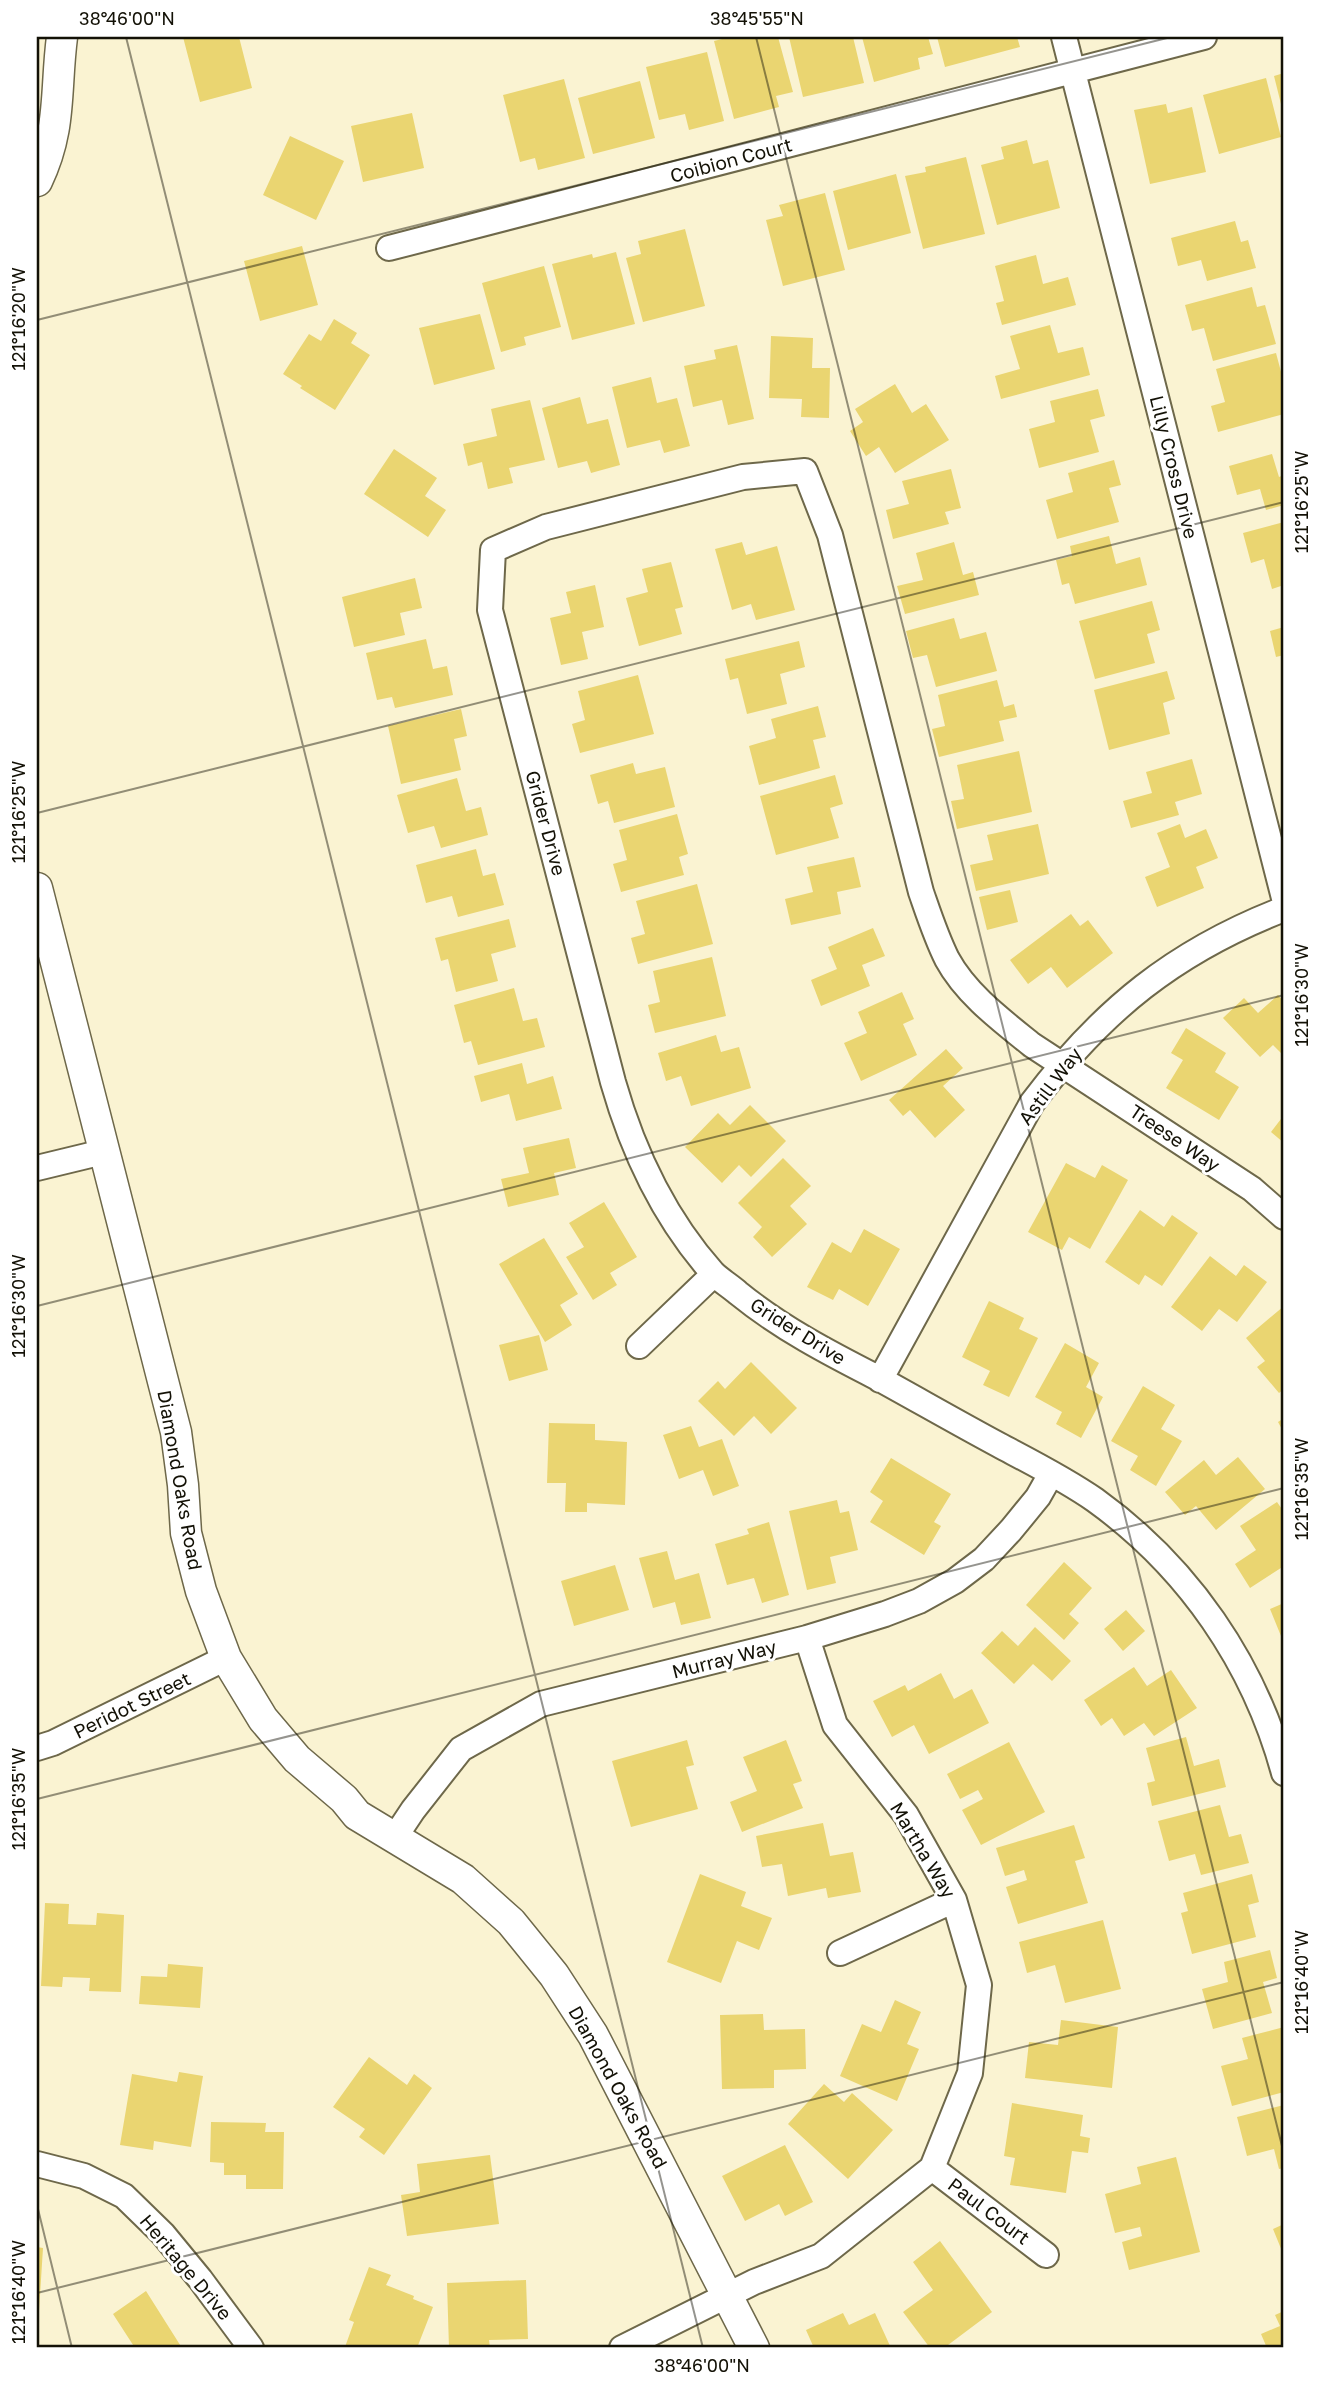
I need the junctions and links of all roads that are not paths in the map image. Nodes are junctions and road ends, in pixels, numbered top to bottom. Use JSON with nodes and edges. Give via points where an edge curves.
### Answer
{"nodes":[{"id":1,"x":42,"y":37,"type":"edge"},
{"id":2,"x":62,"y":37,"type":"edge"},
{"id":3,"x":1063,"y":37,"type":"edge"},
{"id":4,"x":1204,"y":37,"type":"edge"},
{"id":5,"x":58,"y":66,"type":"junction"},
{"id":6,"x":1072,"y":72,"type":"junction"},
{"id":7,"x":37,"y":181,"type":"edge"},
{"id":8,"x":389,"y":248,"type":"dead end"},
{"id":9,"x":37,"y":888,"type":"edge"},
{"id":10,"x":1284,"y":898,"type":"edge"},
{"id":11,"x":1284,"y":909,"type":"edge"},
{"id":12,"x":1062,"y":1064,"type":"junction"},
{"id":13,"x":103,"y":1152,"type":"junction"},
{"id":14,"x":37,"y":1168,"type":"edge"},
{"id":15,"x":1284,"y":1217,"type":"edge"},
{"id":16,"x":714,"y":1274,"type":"junction"},
{"id":17,"x":639,"y":1346,"type":"dead end"},
{"id":18,"x":880,"y":1380,"type":"junction"},
{"id":19,"x":1051,"y":1474,"type":"junction"},
{"id":20,"x":807,"y":1638,"type":"junction"},
{"id":21,"x":226,"y":1658,"type":"junction"},
{"id":22,"x":37,"y":1748,"type":"edge"},
{"id":23,"x":1284,"y":1773,"type":"edge"},
{"id":24,"x":395,"y":1837,"type":"junction"},
{"id":25,"x":954,"y":1900,"type":"junction"},
{"id":26,"x":840,"y":1953,"type":"dead end"},
{"id":27,"x":37,"y":2164,"type":"edge"},
{"id":28,"x":932,"y":2168,"type":"junction"},
{"id":29,"x":1046,"y":2255,"type":"dead end"},
{"id":30,"x":728,"y":2294,"type":"junction"},
{"id":31,"x":251,"y":2348,"type":"edge"},
{"id":32,"x":622,"y":2348,"type":"edge"},
{"id":33,"x":754,"y":2348,"type":"edge"}],
"edges":[{"from":1,"to":5,"type":"street"},
{"from":2,"to":5,"type":"street"},
{"from":3,"to":6,"type":"street","name":"Lilly Cross Drive"},
{"from":4,"to":6,"type":"street","name":"Coibion Court"},
{"from":5,"to":7,"type":"street","via":[[57,117]]},
{"from":6,"to":8,"type":"street","name":"Coibion Court"},
{"from":6,"to":10,"type":"street","name":"Lilly Cross Drive"},
{"from":9,"to":13,"type":"street","name":"Diamond Oaks Road"},
{"from":11,"to":12,"type":"street","name":"Astill Way","via":[[1204,945],[1160,973],[1115,1009]]},
{"from":12,"to":15,"type":"street","name":"Treese Way","via":[[1252,1189]]},
{"from":12,"to":16,"type":"street","name":"Grider Drive","via":[[1032,1045],[973,994],[934,932],[830,536],[805,471],[743,477],[546,527],[493,550],[490,610],[627,1130],[651,1182]]},
{"from":12,"to":18,"type":"street","name":"Astill Way","via":[[1032,1103]]},
{"from":13,"to":14,"type":"street"},
{"from":13,"to":21,"type":"street","name":"Diamond Oaks Road","via":[[176,1432],[189,1545]]},
{"from":16,"to":17,"type":"street"},
{"from":16,"to":18,"type":"street","name":"Grider Drive","via":[[808,1342]]},
{"from":18,"to":19,"type":"street","name":"Grider Drive"},
{"from":19,"to":20,"type":"street","name":"Murray Way","via":[[1012,1530],[955,1581],[919,1601]]},
{"from":19,"to":23,"type":"street","name":"Grider Drive","via":[[1095,1500],[1136,1534],[1206,1607],[1257,1696]]},
{"from":20,"to":24,"type":"street","name":"Murray Way","via":[[541,1704],[461,1749]]},
{"from":20,"to":25,"type":"street","name":"Martha Way","via":[[835,1725],[906,1815]]},
{"from":21,"to":22,"type":"street","name":"Peridot Street"},
{"from":21,"to":24,"type":"street","name":"Diamond Oaks Road","via":[[263,1718],[297,1759],[358,1815]]},
{"from":24,"to":30,"type":"street","name":"Diamond Oaks Road","via":[[463,1879],[511,1922],[554,1975],[593,2035]]},
{"from":25,"to":26,"type":"street"},
{"from":25,"to":28,"type":"street","name":"Martha Way","via":[[979,1985],[970,2073]]},
{"from":27,"to":31,"type":"street","name":"Heritage Drive","via":[[84,2176],[124,2196],[163,2234]]},
{"from":28,"to":29,"type":"street","name":"Paul Court"},
{"from":28,"to":30,"type":"street","name":"Martha Way","via":[[821,2256]]},
{"from":30,"to":32,"type":"street"},
{"from":30,"to":33,"type":"street","name":"Diamond Oaks Road"}]}
